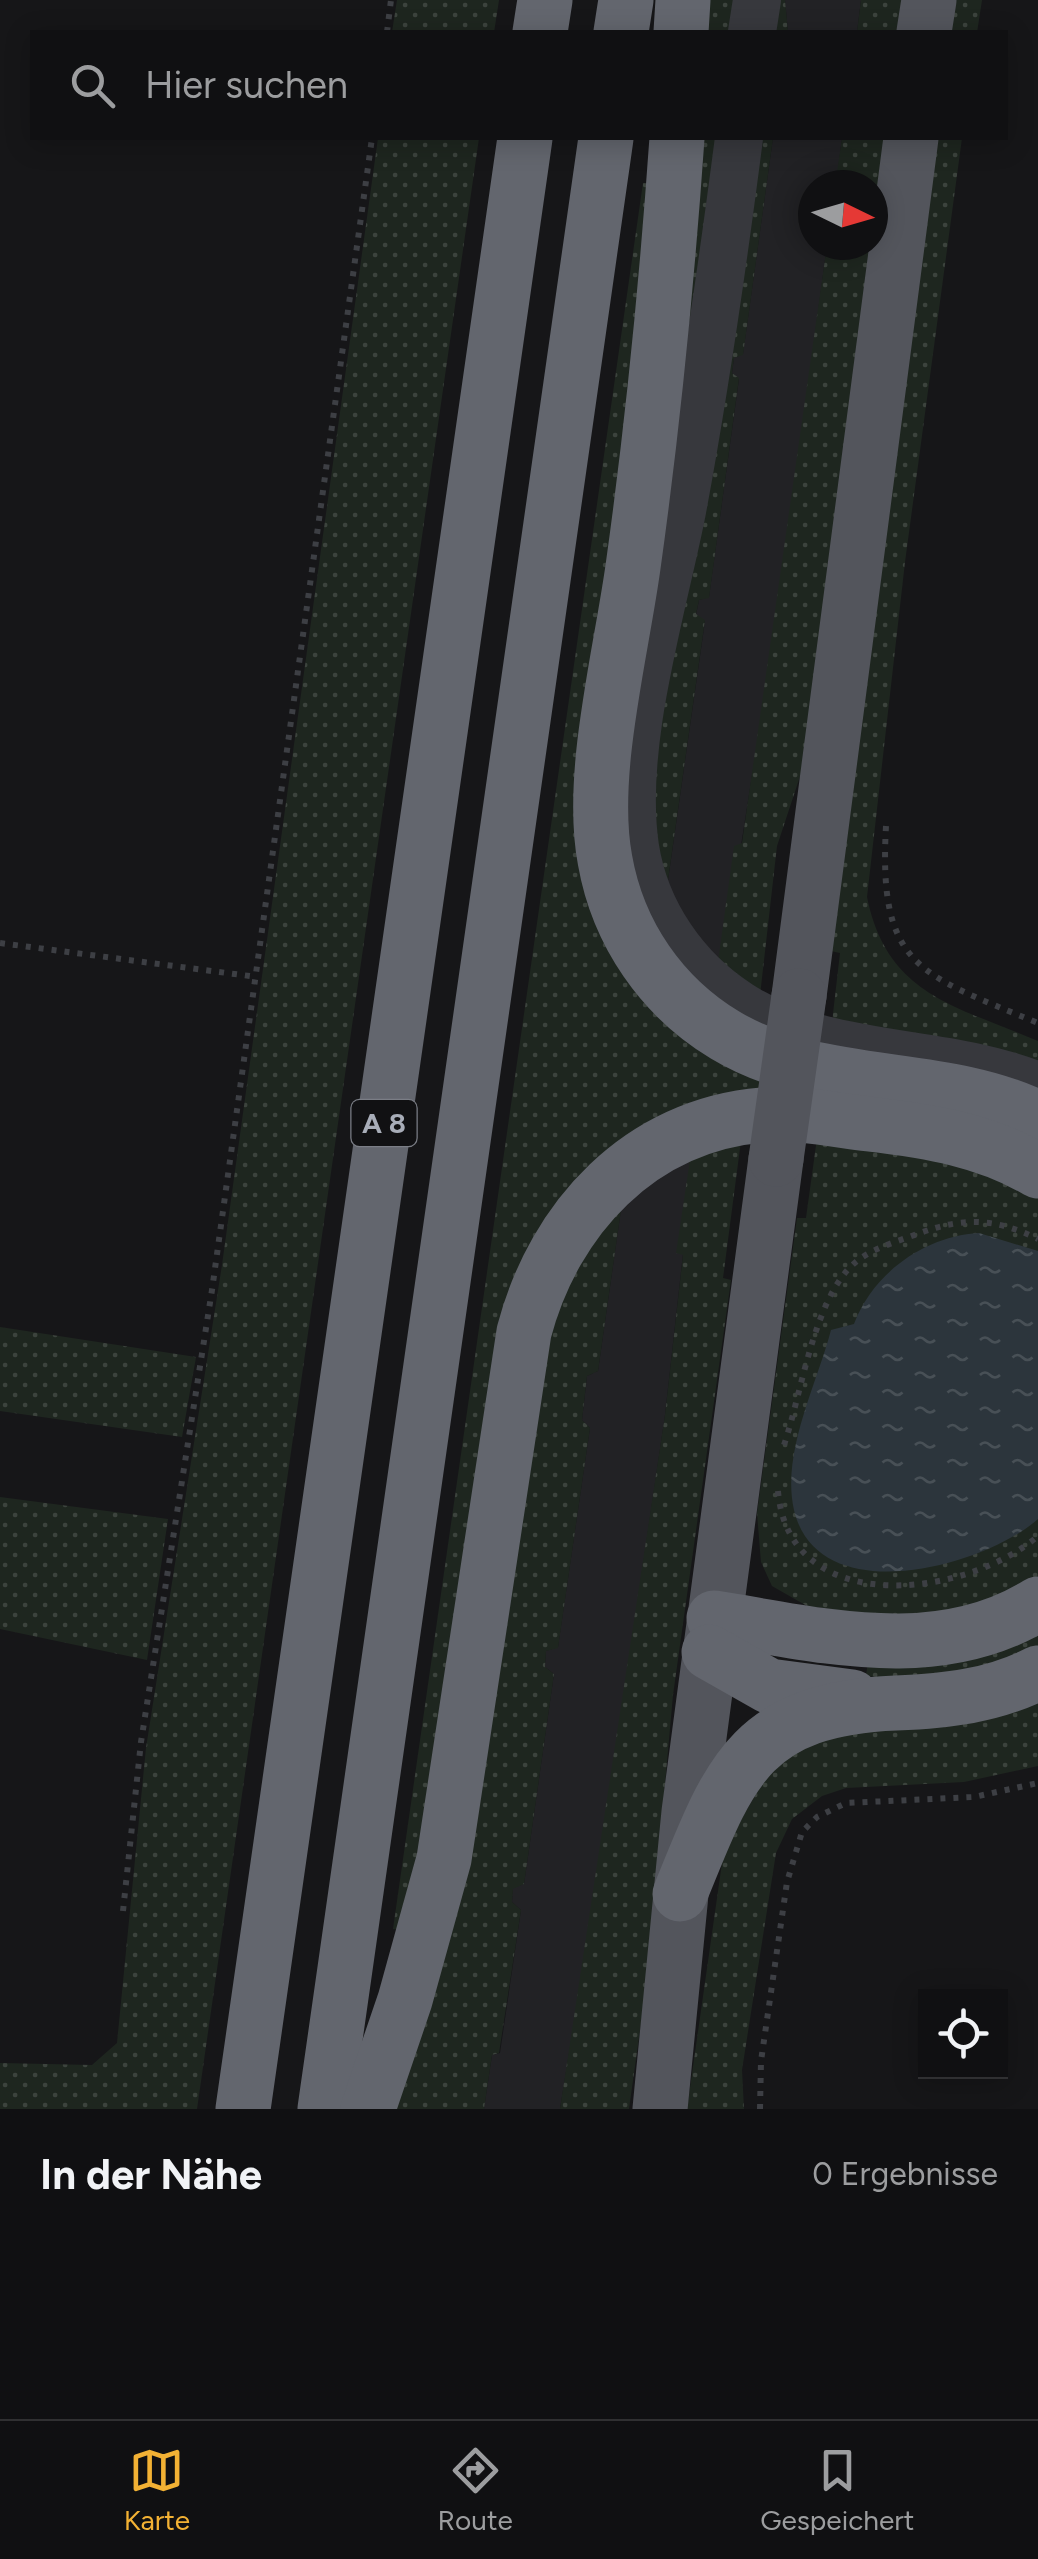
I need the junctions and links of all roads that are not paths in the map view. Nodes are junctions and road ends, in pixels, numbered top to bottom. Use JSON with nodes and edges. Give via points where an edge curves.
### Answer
{"nodes":[{"id":1,"x":544,"y":0,"type":"edge"},
{"id":2,"x":626,"y":0,"type":"edge"},
{"id":3,"x":682,"y":0,"type":"edge"},
{"id":4,"x":756,"y":0,"type":"edge"},
{"id":5,"x":928,"y":0,"type":"edge"},
{"id":6,"x":540,"y":30,"type":"edge"},
{"id":7,"x":621,"y":30,"type":"edge"},
{"id":8,"x":681,"y":30,"type":"edge"},
{"id":9,"x":752,"y":30,"type":"edge"},
{"id":10,"x":924,"y":30,"type":"edge"},
{"id":11,"x":525,"y":140,"type":"edge"},
{"id":12,"x":606,"y":140,"type":"edge"},
{"id":13,"x":677,"y":140,"type":"edge"},
{"id":14,"x":739,"y":140,"type":"edge"},
{"id":15,"x":911,"y":140,"type":"edge"},
{"id":16,"x":1038,"y":1086,"type":"edge"},
{"id":17,"x":1038,"y":1118,"type":"edge"},
{"id":18,"x":1038,"y":1170,"type":"edge"},
{"id":19,"x":1038,"y":1604,"type":"edge"},
{"id":20,"x":711,"y":1635,"type":"junction"},
{"id":21,"x":1038,"y":1673,"type":"edge"},
{"id":22,"x":874,"y":1704,"type":"junction"},
{"id":23,"x":680,"y":1894,"type":"junction"},
{"id":24,"x":242,"y":2109,"type":"edge"},
{"id":25,"x":324,"y":2109,"type":"edge"},
{"id":26,"x":368,"y":2109,"type":"edge"},
{"id":27,"x":660,"y":2109,"type":"edge"}],
"edges":[{"from":1,"to":6,"type":"highway"},
{"from":2,"to":7,"type":"highway"},
{"from":3,"to":8,"type":"highway"},
{"from":4,"to":9,"type":"lane"},
{"from":5,"to":10,"type":"main road"},
{"from":11,"to":24,"type":"highway","number":"A 8"},
{"from":12,"to":25,"type":"highway"},
{"from":13,"to":17,"type":"highway","via":[[651,430],[602,785],[604,858],[617,905],[646,962],[678,1000],[746,1046],[820,1071],[969,1094]]},
{"from":14,"to":16,"type":"lane","via":[[701,401],[643,702],[632,807],[644,884],[683,954],[745,1008],[823,1039],[989,1070]]},
{"from":15,"to":20,"type":"main road","bridge":true},
{"from":18,"to":26,"type":"highway","via":[[948,1136],[760,1115],[703,1128],[651,1151],[602,1188],[567,1230],[524,1332],[451,1825],[428,1924]]},
{"from":19,"to":20,"type":"highway","via":[[993,1627],[928,1641]]},
{"from":20,"to":22,"type":"highway","via":[[768,1686],[836,1692]]},
{"from":20,"to":23,"type":"main road"},
{"from":21,"to":22,"type":"highway","via":[[971,1697]]},
{"from":22,"to":23,"type":"highway","via":[[802,1720],[748,1756],[722,1792]]},
{"from":23,"to":27,"type":"main road"}]}
